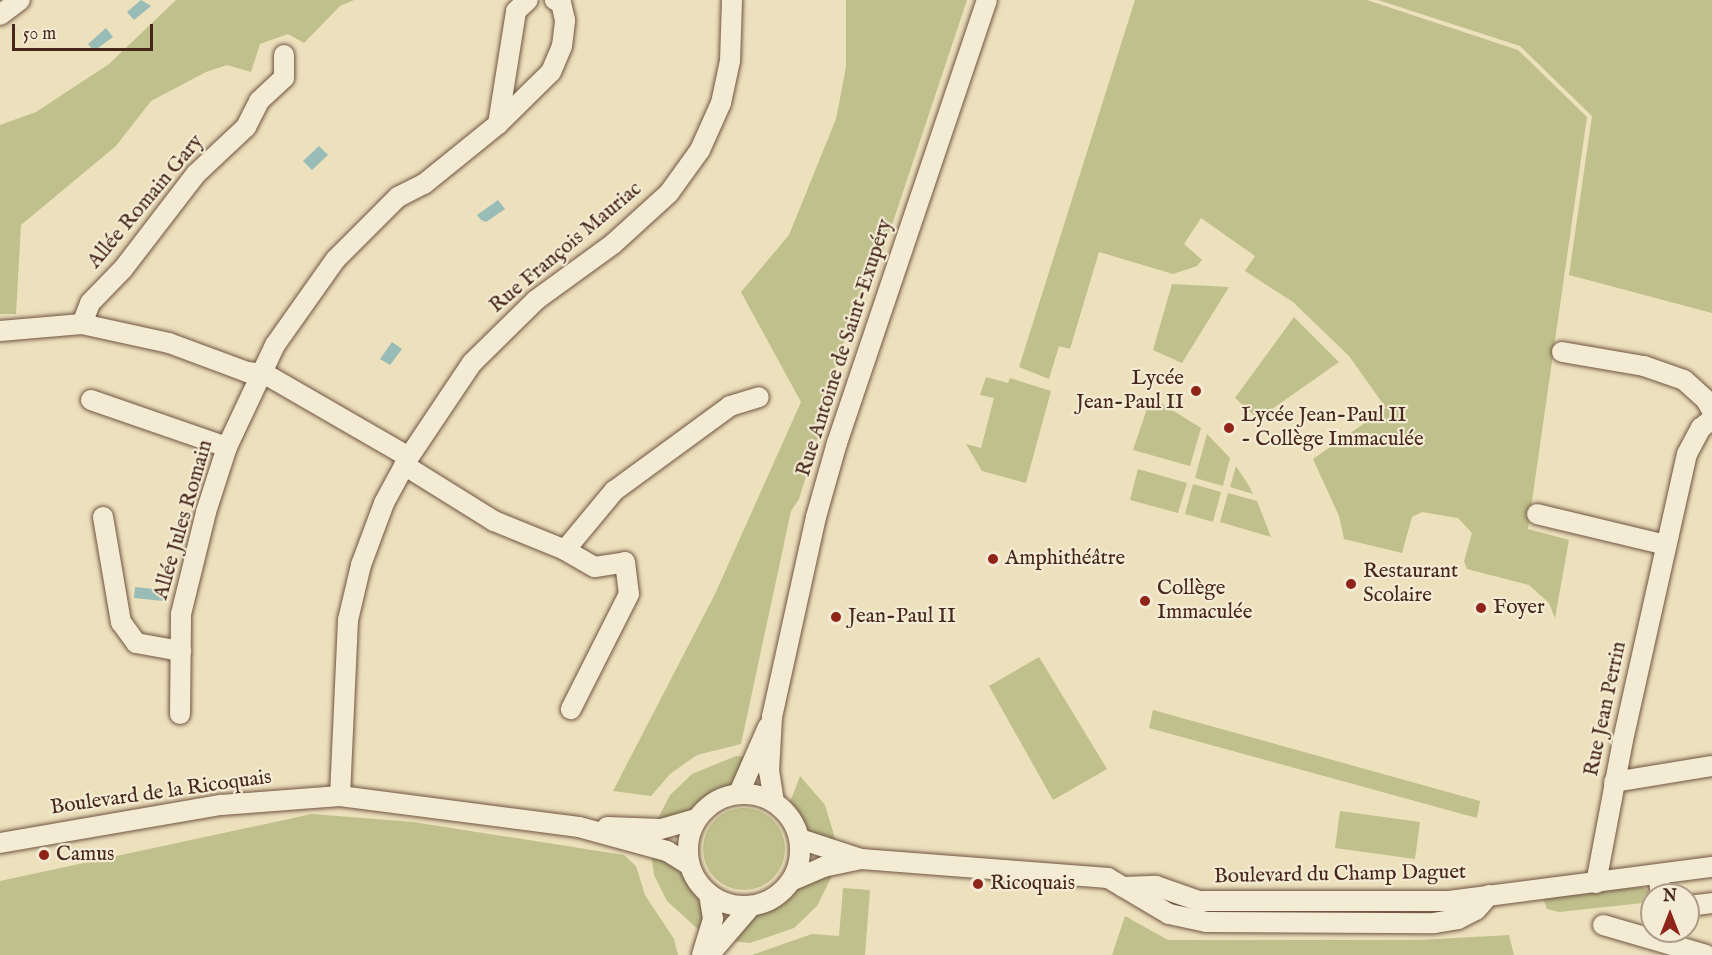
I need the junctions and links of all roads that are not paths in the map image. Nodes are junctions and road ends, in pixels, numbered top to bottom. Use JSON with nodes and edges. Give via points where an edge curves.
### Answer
{"nodes":[{"id":1,"x":20,"y":0,"type":"edge"},
{"id":2,"x":528,"y":0,"type":"edge"},
{"id":3,"x":555,"y":0,"type":"edge"},
{"id":4,"x":732,"y":0,"type":"edge"},
{"id":5,"x":987,"y":0,"type":"edge"},
{"id":6,"x":0,"y":15,"type":"edge"},
{"id":7,"x":284,"y":55,"type":"dead end"},
{"id":8,"x":498,"y":124,"type":"junction"},
{"id":9,"x":82,"y":324,"type":"junction"},
{"id":10,"x":0,"y":330,"type":"edge"},
{"id":11,"x":1562,"y":352,"type":"dead end"},
{"id":12,"x":265,"y":374,"type":"junction"},
{"id":13,"x":759,"y":397,"type":"dead end"},
{"id":14,"x":91,"y":400,"type":"dead end"},
{"id":15,"x":1712,"y":411,"type":"edge"},
{"id":16,"x":1712,"y":419,"type":"edge"},
{"id":17,"x":227,"y":447,"type":"junction"},
{"id":18,"x":406,"y":461,"type":"junction"},
{"id":19,"x":1537,"y":514,"type":"dead end"},
{"id":20,"x":103,"y":517,"type":"dead end"},
{"id":21,"x":1666,"y":545,"type":"junction"},
{"id":22,"x":566,"y":550,"type":"junction"},
{"id":23,"x":181,"y":651,"type":"junction"},
{"id":24,"x":571,"y":709,"type":"dead end"},
{"id":25,"x":180,"y":714,"type":"dead end"},
{"id":26,"x":772,"y":717,"type":"junction"},
{"id":27,"x":1712,"y":766,"type":"edge"},
{"id":28,"x":1614,"y":782,"type":"junction"},
{"id":29,"x":739,"y":793,"type":"junction"},
{"id":30,"x":340,"y":796,"type":"junction"},
{"id":31,"x":774,"y":802,"type":"junction"},
{"id":32,"x":696,"y":819,"type":"junction"},
{"id":33,"x":579,"y":827,"type":"junction"},
{"id":34,"x":800,"y":838,"type":"junction"},
{"id":35,"x":0,"y":843,"type":"edge"},
{"id":36,"x":861,"y":860,"type":"junction"},
{"id":37,"x":690,"y":865,"type":"junction"},
{"id":38,"x":1712,"y":867,"type":"edge"},
{"id":39,"x":1658,"y":875,"type":"junction"},
{"id":40,"x":793,"y":879,"type":"junction"},
{"id":41,"x":1596,"y":883,"type":"junction"},
{"id":42,"x":1659,"y":883,"type":"edge"},
{"id":43,"x":709,"y":894,"type":"junction"},
{"id":44,"x":751,"y":906,"type":"junction"},
{"id":45,"x":1603,"y":925,"type":"dead end"},
{"id":46,"x":702,"y":955,"type":"edge"},
{"id":47,"x":709,"y":955,"type":"edge"},
{"id":48,"x":1706,"y":955,"type":"edge"}],
"edges":[{"from":1,"to":6,"type":"street"},
{"from":2,"to":8,"type":"street","via":[[516,11]]},
{"from":3,"to":8,"type":"street","name":"Allée Jules Romain","via":[[561,3],[565,20],[562,46],[551,72]]},
{"from":4,"to":18,"type":"street","name":"Rue François Mauriac","via":[[730,61],[721,103],[688,167],[669,193],[613,244],[536,300],[472,363]]},
{"from":5,"to":26,"type":"street","name":"Rue Antoine de Saint-Exupéry","via":[[837,443],[807,554]]},
{"from":7,"to":9,"type":"street","name":"Allée Romain Gary","via":[[284,78],[259,102],[246,128],[196,174],[123,269],[90,303]]},
{"from":8,"to":12,"type":"street","name":"Allée Jules Romain","via":[[424,184],[398,197],[336,259],[275,345]]},
{"from":9,"to":10,"type":"street"},
{"from":9,"to":12,"type":"street","via":[[169,343],[247,372]]},
{"from":11,"to":15,"type":"street","via":[[1644,366],[1684,380],[1702,394]]},
{"from":12,"to":17,"type":"street","name":"Allée Jules Romain"},
{"from":12,"to":18,"type":"street"},
{"from":13,"to":22,"type":"street","via":[[730,405],[614,491]]},
{"from":14,"to":17,"type":"street"},
{"from":16,"to":21,"type":"street","name":"Rue Jean Perrin","via":[[1701,428],[1690,447]]},
{"from":17,"to":23,"type":"street","name":"Allée Jules Romain","via":[[181,614]]},
{"from":18,"to":22,"type":"street","via":[[494,521]]},
{"from":18,"to":30,"type":"street","name":"Rue François Mauriac","via":[[384,503],[361,565],[348,620]]},
{"from":19,"to":21,"type":"street"},
{"from":20,"to":23,"type":"street","via":[[121,622],[136,644]]},
{"from":21,"to":28,"type":"street","name":"Rue Jean Perrin"},
{"from":22,"to":24,"type":"street","via":[[595,567],[625,562],[629,594]]},
{"from":23,"to":25,"type":"street","name":"Allée Jules Romain"},
{"from":26,"to":29,"type":"street","name":"Rue Antoine de Saint-Exupéry"},
{"from":26,"to":31,"type":"street","name":"Rue Antoine de Saint-Exupéry","via":[[769,772]]},
{"from":27,"to":28,"type":"street"},
{"from":28,"to":41,"type":"street","name":"Rue Jean Perrin"},
{"from":29,"to":31,"type":"street"},
{"from":29,"to":32,"type":"street","via":[[719,799]]},
{"from":30,"to":33,"type":"street","name":"Boulevard de la Ricoquais"},
{"from":30,"to":35,"type":"street","name":"Boulevard de la Ricoquais","via":[[221,805]]},
{"from":31,"to":34,"type":"street","via":[[790,817]]},
{"from":32,"to":33,"type":"street","name":"Boulevard de la Ricoquais","via":[[661,829]]},
{"from":32,"to":37,"type":"street","via":[[688,841]]},
{"from":33,"to":37,"type":"street","name":"Boulevard de la Ricoquais","via":[[667,851]]},
{"from":34,"to":36,"type":"street","name":"Boulevard du Champ Daguet"},
{"from":34,"to":40,"type":"street"},
{"from":36,"to":40,"type":"street","name":"Boulevard du Champ Daguet","via":[[823,867]]},
{"from":36,"to":41,"type":"street","name":"Boulevard du Champ Daguet","via":[[1108,878],[1169,914],[1206,922],[1434,923],[1458,919],[1476,910],[1489,895]]},
{"from":37,"to":43,"type":"street"},
{"from":38,"to":39,"type":"street","name":"Boulevard du Champ Daguet"},
{"from":39,"to":41,"type":"street","name":"Boulevard du Champ Daguet"},
{"from":39,"to":42,"type":"street"},
{"from":40,"to":44,"type":"street","via":[[775,897]]},
{"from":43,"to":44,"type":"street","via":[[729,904]]},
{"from":43,"to":46,"type":"street","via":[[713,919]]},
{"from":44,"to":47,"type":"street"},
{"from":45,"to":48,"type":"street"}]}
